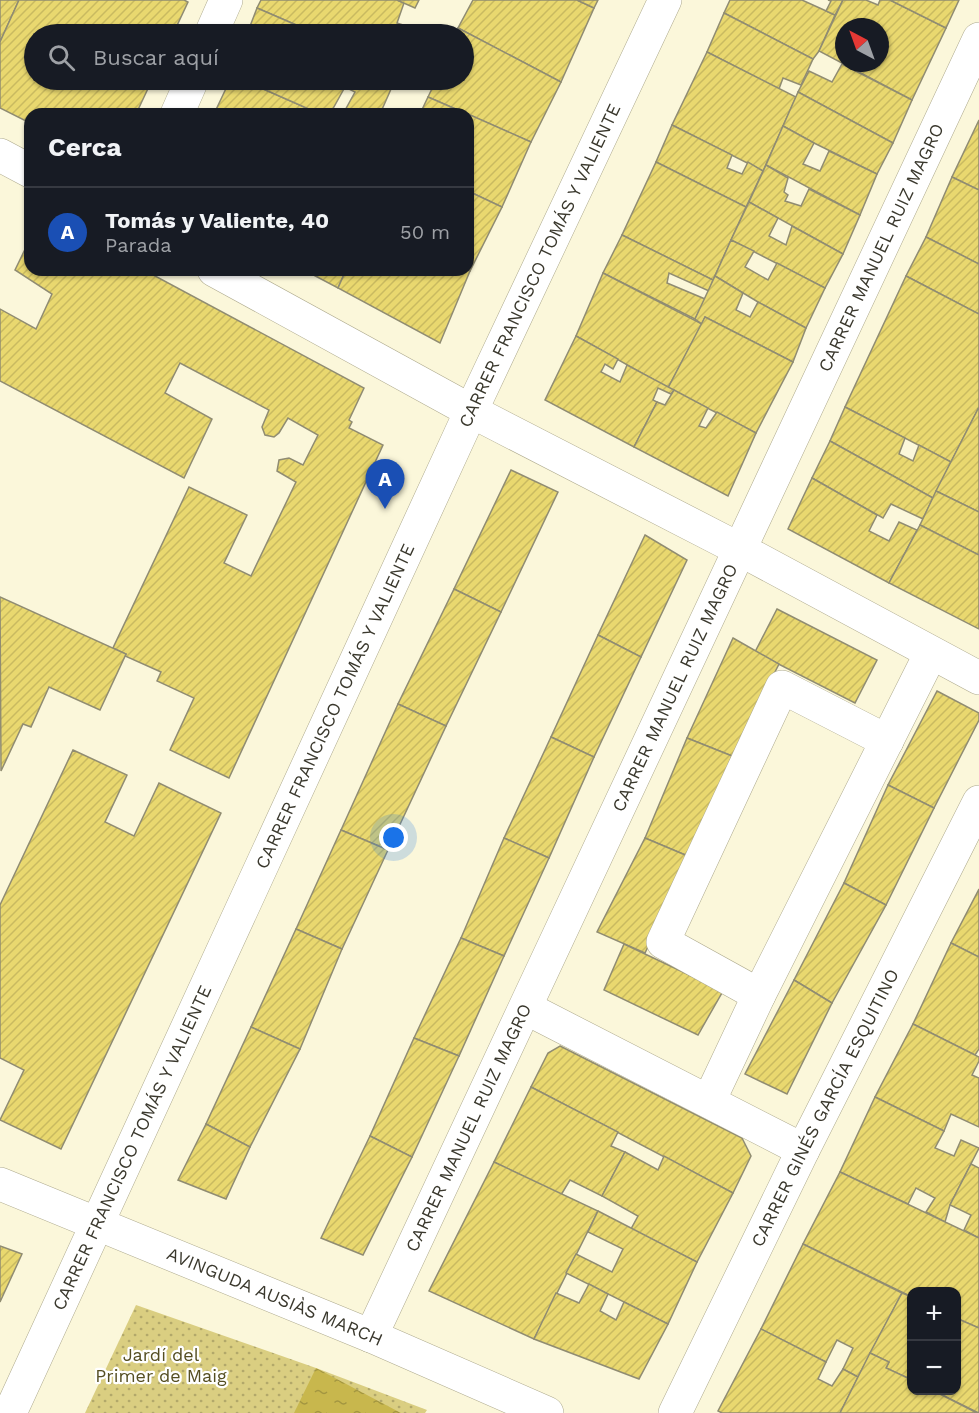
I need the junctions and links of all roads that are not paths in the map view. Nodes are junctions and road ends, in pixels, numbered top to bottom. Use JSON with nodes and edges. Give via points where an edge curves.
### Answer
{"nodes":[{"id":1,"x":226,"y":0,"type":"edge"},
{"id":2,"x":664,"y":0,"type":"edge"},
{"id":3,"x":215,"y":24,"type":"edge"},
{"id":4,"x":979,"y":39,"type":"edge"},
{"id":5,"x":188,"y":90,"type":"edge"},
{"id":6,"x":180,"y":108,"type":"edge"},
{"id":7,"x":0,"y":155,"type":"edge"},
{"id":8,"x":24,"y":168,"type":"edge"},
{"id":9,"x":225,"y":276,"type":"edge"},
{"id":10,"x":471,"y":411,"type":"junction"},
{"id":11,"x":741,"y":550,"type":"junction"},
{"id":12,"x":931,"y":653,"type":"junction"},
{"id":13,"x":979,"y":678,"type":"edge"},
{"id":14,"x":887,"y":741,"type":"junction"},
{"id":15,"x":979,"y":802,"type":"edge"},
{"id":16,"x":759,"y":995,"type":"junction"},
{"id":17,"x":526,"y":1008,"type":"junction"},
{"id":18,"x":709,"y":1101,"type":"junction"},
{"id":19,"x":803,"y":1150,"type":"junction"},
{"id":20,"x":0,"y":1184,"type":"edge"},
{"id":21,"x":98,"y":1223,"type":"junction"},
{"id":22,"x":371,"y":1336,"type":"junction"},
{"id":23,"x":10,"y":1413,"type":"edge"},
{"id":24,"x":547,"y":1413,"type":"edge"},
{"id":25,"x":675,"y":1413,"type":"edge"}],
"edges":[{"from":1,"to":3,"type":"street"},
{"from":2,"to":10,"type":"street","name":"CARRER FRANCISCO TOMÁS Y VALIENTE"},
{"from":4,"to":11,"type":"street","name":"CARRER MANUEL RUIZ MAGRO"},
{"from":5,"to":6,"type":"street"},
{"from":7,"to":8,"type":"street"},
{"from":9,"to":10,"type":"street"},
{"from":10,"to":11,"type":"street"},
{"from":10,"to":21,"type":"street","name":"CARRER FRANCISCO TOMÁS Y VALIENTE"},
{"from":11,"to":12,"type":"street"},
{"from":11,"to":17,"type":"street","name":"CARRER MANUEL RUIZ MAGRO"},
{"from":12,"to":13,"type":"street"},
{"from":12,"to":14,"type":"street"},
{"from":14,"to":16,"type":"street"},
{"from":14,"to":16,"type":"street","via":[[782,687],[663,942]]},
{"from":15,"to":19,"type":"street","name":"CARRER GINÉS GARCÍA ESQUITINO"},
{"from":16,"to":18,"type":"street"},
{"from":17,"to":18,"type":"street"},
{"from":17,"to":22,"type":"street","name":"CARRER MANUEL RUIZ MAGRO"},
{"from":18,"to":19,"type":"street"},
{"from":19,"to":25,"type":"street","name":"CARRER GINÉS GARCÍA ESQUITINO"},
{"from":20,"to":21,"type":"street","name":"AVINGUDA AUSIÀS MARCH"},
{"from":21,"to":22,"type":"street","name":"AVINGUDA AUSIÀS MARCH"},
{"from":21,"to":23,"type":"street","name":"CARRER FRANCISCO TOMÁS Y VALIENTE"},
{"from":22,"to":24,"type":"street","name":"AVINGUDA AUSIÀS MARCH"}]}
